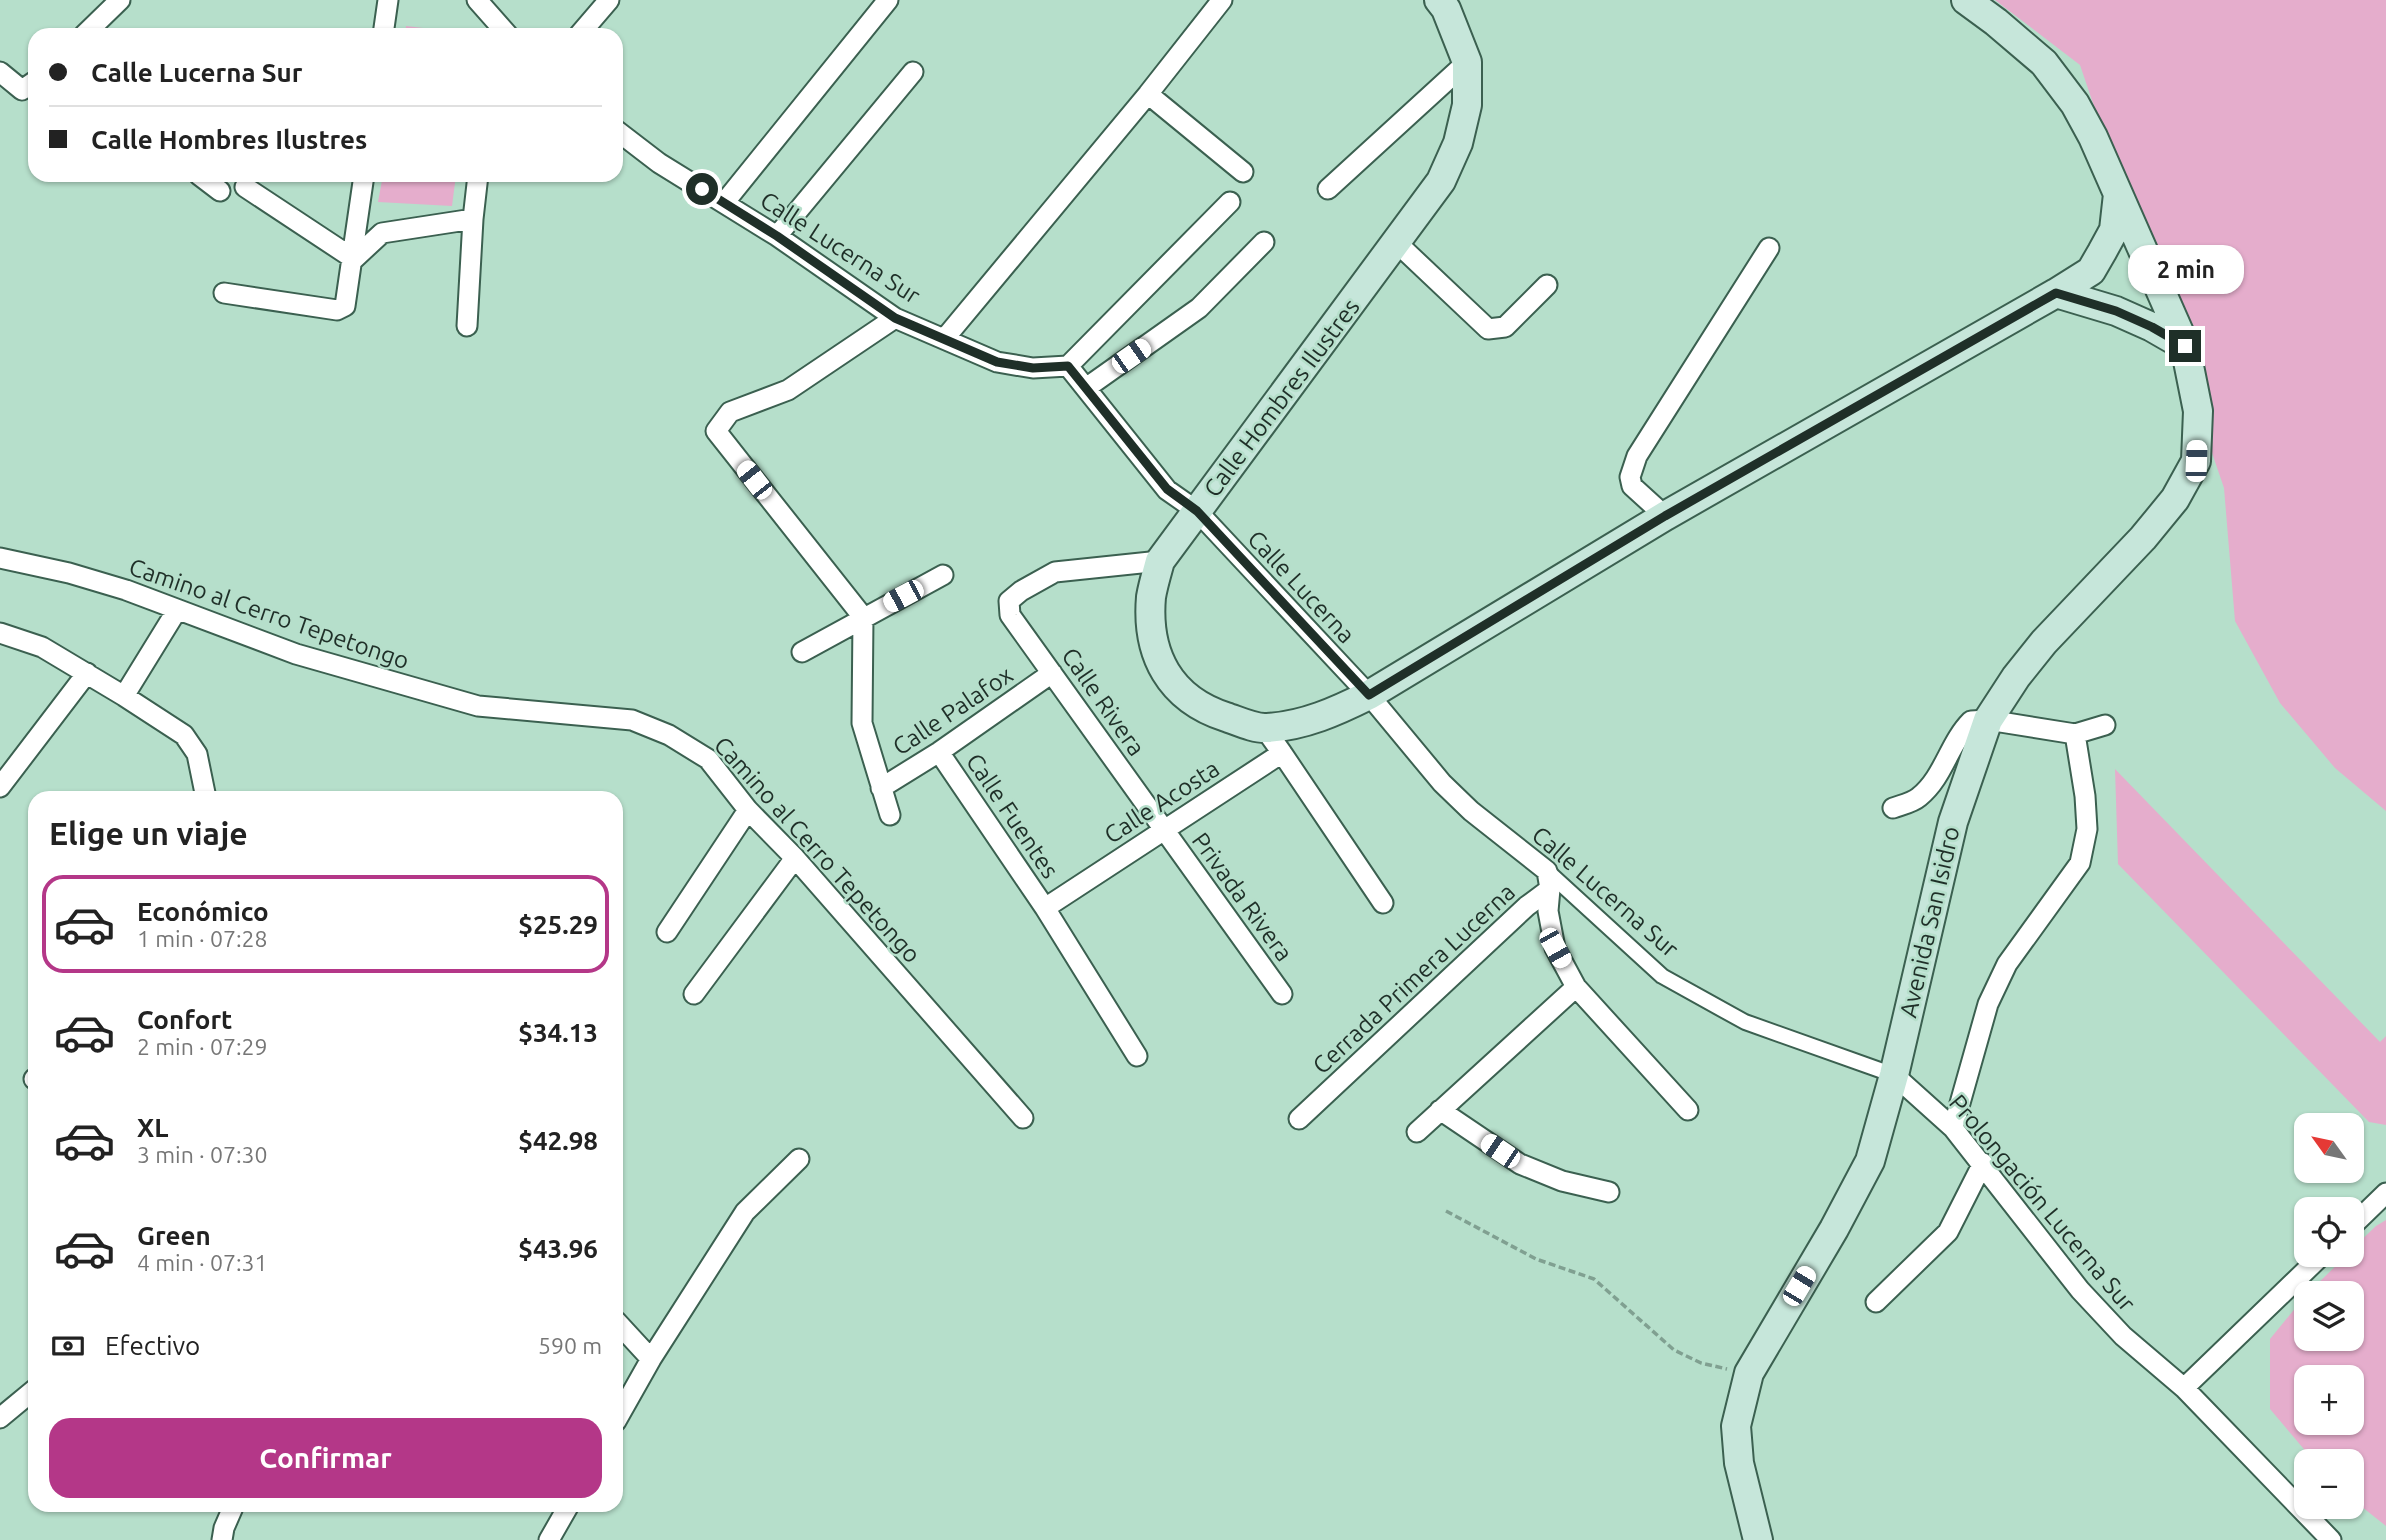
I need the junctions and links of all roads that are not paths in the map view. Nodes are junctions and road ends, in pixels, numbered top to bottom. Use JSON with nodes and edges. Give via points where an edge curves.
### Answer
{"nodes":[{"id":1,"x":120,"y":0,"type":"edge"},
{"id":2,"x":387,"y":0,"type":"edge"},
{"id":3,"x":477,"y":0,"type":"edge"},
{"id":4,"x":609,"y":0,"type":"edge"},
{"id":5,"x":888,"y":0,"type":"edge"},
{"id":6,"x":1222,"y":0,"type":"edge"},
{"id":7,"x":1439,"y":0,"type":"edge"},
{"id":8,"x":1966,"y":0,"type":"edge"},
{"id":9,"x":91,"y":28,"type":"edge"},
{"id":10,"x":384,"y":28,"type":"edge"},
{"id":11,"x":497,"y":28,"type":"edge"},
{"id":12,"x":585,"y":28,"type":"edge"},
{"id":13,"x":1467,"y":62,"type":"junction"},
{"id":14,"x":0,"y":72,"type":"edge"},
{"id":15,"x":913,"y":72,"type":"dead end"},
{"id":16,"x":28,"y":85,"type":"edge"},
{"id":17,"x":1148,"y":94,"type":"junction"},
{"id":18,"x":623,"y":135,"type":"edge"},
{"id":19,"x":1243,"y":172,"type":"dead end"},
{"id":20,"x":208,"y":182,"type":"edge"},
{"id":21,"x":363,"y":182,"type":"edge"},
{"id":22,"x":477,"y":182,"type":"edge"},
{"id":23,"x":245,"y":187,"type":"dead end"},
{"id":24,"x":1328,"y":189,"type":"dead end"},
{"id":25,"x":220,"y":191,"type":"dead end"},
{"id":26,"x":2118,"y":194,"type":"junction"},
{"id":27,"x":724,"y":202,"type":"junction"},
{"id":28,"x":1230,"y":202,"type":"dead end"},
{"id":29,"x":473,"y":219,"type":"junction"},
{"id":30,"x":777,"y":236,"type":"junction"},
{"id":31,"x":1264,"y":242,"type":"dead end"},
{"id":32,"x":1397,"y":243,"type":"junction"},
{"id":33,"x":1769,"y":248,"type":"dead end"},
{"id":34,"x":354,"y":259,"type":"junction"},
{"id":35,"x":1547,"y":285,"type":"dead end"},
{"id":36,"x":224,"y":293,"type":"dead end"},
{"id":37,"x":2056,"y":293,"type":"junction"},
{"id":38,"x":895,"y":318,"type":"junction"},
{"id":39,"x":467,"y":326,"type":"dead end"},
{"id":40,"x":945,"y":338,"type":"junction"},
{"id":41,"x":2185,"y":346,"type":"junction"},
{"id":42,"x":1068,"y":366,"type":"junction"},
{"id":43,"x":1086,"y":388,"type":"junction"},
{"id":44,"x":1197,"y":511,"type":"junction"},
{"id":45,"x":1665,"y":516,"type":"junction"},
{"id":46,"x":0,"y":558,"type":"edge"},
{"id":47,"x":1160,"y":561,"type":"junction"},
{"id":48,"x":943,"y":575,"type":"dead end"},
{"id":49,"x":177,"y":610,"type":"junction"},
{"id":50,"x":863,"y":617,"type":"junction"},
{"id":51,"x":0,"y":632,"type":"edge"},
{"id":52,"x":802,"y":652,"type":"dead end"},
{"id":53,"x":87,"y":673,"type":"junction"},
{"id":54,"x":1052,"y":673,"type":"junction"},
{"id":55,"x":124,"y":695,"type":"junction"},
{"id":56,"x":1369,"y":695,"type":"junction"},
{"id":57,"x":1988,"y":720,"type":"junction"},
{"id":58,"x":2105,"y":725,"type":"dead end"},
{"id":59,"x":1265,"y":729,"type":"junction"},
{"id":60,"x":2075,"y":734,"type":"junction"},
{"id":61,"x":939,"y":752,"type":"junction"},
{"id":62,"x":1282,"y":753,"type":"junction"},
{"id":63,"x":0,"y":787,"type":"edge"},
{"id":64,"x":881,"y":788,"type":"junction"},
{"id":65,"x":205,"y":791,"type":"edge"},
{"id":66,"x":1893,"y":808,"type":"dead end"},
{"id":67,"x":748,"y":810,"type":"junction"},
{"id":68,"x":890,"y":815,"type":"dead end"},
{"id":69,"x":1163,"y":830,"type":"junction"},
{"id":70,"x":795,"y":858,"type":"junction"},
{"id":71,"x":1548,"y":880,"type":"junction"},
{"id":72,"x":1383,"y":903,"type":"dead end"},
{"id":73,"x":1045,"y":908,"type":"junction"},
{"id":74,"x":667,"y":932,"type":"dead end"},
{"id":75,"x":1576,"y":987,"type":"junction"},
{"id":76,"x":694,"y":994,"type":"dead end"},
{"id":77,"x":1282,"y":994,"type":"dead end"},
{"id":78,"x":1137,"y":1056,"type":"dead end"},
{"id":79,"x":1894,"y":1075,"type":"junction"},
{"id":80,"x":1440,"y":1110,"type":"junction"},
{"id":81,"x":1688,"y":1110,"type":"dead end"},
{"id":82,"x":1023,"y":1118,"type":"dead end"},
{"id":83,"x":1299,"y":1119,"type":"dead end"},
{"id":84,"x":1954,"y":1128,"type":"junction"},
{"id":85,"x":1416,"y":1132,"type":"dead end"},
{"id":86,"x":799,"y":1158,"type":"dead end"},
{"id":87,"x":1983,"y":1163,"type":"junction"},
{"id":88,"x":1609,"y":1192,"type":"dead end"},
{"id":89,"x":2386,"y":1193,"type":"edge"},
{"id":90,"x":2364,"y":1214,"type":"edge"},
{"id":91,"x":2310,"y":1267,"type":"edge"},
{"id":92,"x":1876,"y":1302,"type":"dead end"},
{"id":93,"x":623,"y":1329,"type":"edge"},
{"id":94,"x":651,"y":1359,"type":"junction"},
{"id":95,"x":2184,"y":1388,"type":"junction"},
{"id":96,"x":28,"y":1395,"type":"edge"},
{"id":97,"x":623,"y":1409,"type":"edge"},
{"id":98,"x":0,"y":1418,"type":"edge"},
{"id":99,"x":232,"y":1512,"type":"edge"},
{"id":100,"x":565,"y":1512,"type":"edge"},
{"id":101,"x":222,"y":1540,"type":"edge"},
{"id":102,"x":549,"y":1540,"type":"edge"},
{"id":103,"x":1758,"y":1540,"type":"edge"},
{"id":104,"x":2331,"y":1540,"type":"edge"}],
"edges":[{"from":1,"to":9,"type":"street"},
{"from":2,"to":10,"type":"street"},
{"from":3,"to":11,"type":"street"},
{"from":4,"to":12,"type":"street"},
{"from":5,"to":27,"type":"street"},
{"from":6,"to":17,"type":"street"},
{"from":7,"to":13,"type":"main road","name":"Calle Hombres Ilustres"},
{"from":8,"to":26,"type":"main road","name":"Avenida San Isidro","via":[[2044,64],[2075,104]]},
{"from":13,"to":24,"type":"street"},
{"from":13,"to":32,"type":"main road","name":"Calle Hombres Ilustres","via":[[1467,105],[1458,143],[1441,181]]},
{"from":14,"to":16,"type":"street"},
{"from":15,"to":30,"type":"street"},
{"from":17,"to":19,"type":"street"},
{"from":17,"to":40,"type":"street"},
{"from":18,"to":27,"type":"street","name":"Calle Lucerna Sur"},
{"from":20,"to":25,"type":"street"},
{"from":21,"to":34,"type":"street"},
{"from":22,"to":29,"type":"street"},
{"from":23,"to":34,"type":"street"},
{"from":26,"to":37,"type":"main road","name":"Calle Hombres Ilustres","via":[[2114,230],[2091,271]]},
{"from":26,"to":41,"type":"main road","name":"Avenida San Isidro"},
{"from":27,"to":30,"type":"street","name":"Calle Lucerna Sur"},
{"from":28,"to":42,"type":"street"},
{"from":29,"to":34,"type":"street","via":[[382,233]]},
{"from":29,"to":39,"type":"street"},
{"from":30,"to":38,"type":"street","name":"Calle Lucerna Sur"},
{"from":31,"to":43,"type":"street","via":[[1199,309]]},
{"from":32,"to":35,"type":"street","via":[[1488,329],[1505,327]]},
{"from":32,"to":44,"type":"main road","name":"Calle Hombres Ilustres"},
{"from":33,"to":45,"type":"street","via":[[1637,456],[1632,486]]},
{"from":34,"to":36,"type":"street","via":[[345,306],[337,310]]},
{"from":37,"to":41,"type":"main road","via":[[2116,311]]},
{"from":37,"to":45,"type":"main road","name":"Calle Hombres Ilustres"},
{"from":38,"to":40,"type":"street","name":"Calle Lucerna Sur"},
{"from":38,"to":50,"type":"street","via":[[788,390],[730,412],[716,430]]},
{"from":40,"to":42,"type":"street","name":"Calle Lucerna Sur","via":[[997,362],[1033,368]]},
{"from":41,"to":57,"type":"main road","name":"Avenida San Isidro","via":[[2198,411],[2196,461],[2175,499],[2044,642]]},
{"from":42,"to":43,"type":"street"},
{"from":43,"to":44,"type":"street","via":[[1167,489]]},
{"from":44,"to":47,"type":"main road","name":"Calle Hombres Ilustres"},
{"from":44,"to":56,"type":"street","name":"Calle Lucerna"},
{"from":45,"to":56,"type":"main road","name":"Calle Hombres Ilustres"},
{"from":46,"to":49,"type":"street","name":"Camino al Cerro Tepetongo","via":[[69,573]]},
{"from":47,"to":54,"type":"street","name":"Calle Rivera","via":[[1055,572],[1009,601],[1010,615]]},
{"from":47,"to":59,"type":"main road","name":"Calle Hombres Ilustres","via":[[1151,596],[1151,634],[1161,666],[1181,694],[1212,712]]},
{"from":48,"to":50,"type":"street"},
{"from":49,"to":55,"type":"street"},
{"from":49,"to":67,"type":"street","name":"Camino al Cerro Tepetongo","via":[[330,665],[478,706],[632,720],[670,735],[708,759]]},
{"from":50,"to":52,"type":"street"},
{"from":50,"to":64,"type":"street","via":[[862,723]]},
{"from":51,"to":53,"type":"street","via":[[42,647]]},
{"from":53,"to":55,"type":"street"},
{"from":53,"to":63,"type":"street"},
{"from":54,"to":61,"type":"street","name":"Calle Palafox"},
{"from":54,"to":69,"type":"street","name":"Calle Rivera"},
{"from":55,"to":65,"type":"street","via":[[184,735],[197,754]]},
{"from":56,"to":59,"type":"main road","name":"Calle Hombres Ilustres","via":[[1328,716]]},
{"from":56,"to":71,"type":"street","name":"Calle Lucerna Sur","via":[[1442,783]]},
{"from":57,"to":60,"type":"street"},
{"from":57,"to":66,"type":"street","via":[[1971,721],[1936,779],[1917,799]]},
{"from":57,"to":79,"type":"main road","name":"Avenida San Isidro","via":[[1953,822]]},
{"from":58,"to":60,"type":"street"},
{"from":59,"to":62,"type":"street"},
{"from":60,"to":84,"type":"street","via":[[2087,829],[2080,863],[2007,964],[1988,1004]]},
{"from":61,"to":64,"type":"street","name":"Calle Palafox"},
{"from":61,"to":73,"type":"street","name":"Calle Fuentes"},
{"from":62,"to":69,"type":"street","name":"Calle Acosta"},
{"from":62,"to":72,"type":"street"},
{"from":64,"to":68,"type":"street"},
{"from":67,"to":70,"type":"street","name":"Camino al Cerro Tepetongo"},
{"from":67,"to":74,"type":"street"},
{"from":69,"to":73,"type":"street","name":"Calle Acosta"},
{"from":69,"to":77,"type":"street","name":"Privada Rivera"},
{"from":70,"to":76,"type":"street"},
{"from":70,"to":82,"type":"street","name":"Camino al Cerro Tepetongo"},
{"from":71,"to":75,"type":"street","via":[[1555,948]]},
{"from":71,"to":79,"type":"street","name":"Calle Lucerna Sur","via":[[1662,976],[1745,1022]]},
{"from":71,"to":83,"type":"street","name":"Cerrada Primera Lucerna","via":[[1527,906]]},
{"from":73,"to":78,"type":"street","name":"Calle Fuentes"},
{"from":75,"to":80,"type":"street"},
{"from":75,"to":81,"type":"street"},
{"from":79,"to":84,"type":"street","name":"Prolongación Lucerna Sur"},
{"from":79,"to":103,"type":"main road","name":"Avenida San Isidro","via":[[1870,1161],[1749,1373],[1736,1426],[1739,1463]]},
{"from":80,"to":85,"type":"street"},
{"from":80,"to":88,"type":"street","via":[[1520,1164],[1562,1181]]},
{"from":84,"to":87,"type":"street","name":"Prolongación Lucerna Sur"},
{"from":86,"to":94,"type":"street","via":[[745,1212]]},
{"from":87,"to":92,"type":"street","via":[[1948,1232]]},
{"from":87,"to":95,"type":"street","name":"Prolongación Lucerna Sur","via":[[2080,1290],[2123,1336]]},
{"from":89,"to":90,"type":"street"},
{"from":91,"to":95,"type":"street"},
{"from":93,"to":94,"type":"street"},
{"from":94,"to":97,"type":"street"},
{"from":95,"to":104,"type":"street","name":"Prolongación Lucerna Sur"},
{"from":96,"to":98,"type":"street"},
{"from":99,"to":101,"type":"street"},
{"from":100,"to":102,"type":"street"}]}
